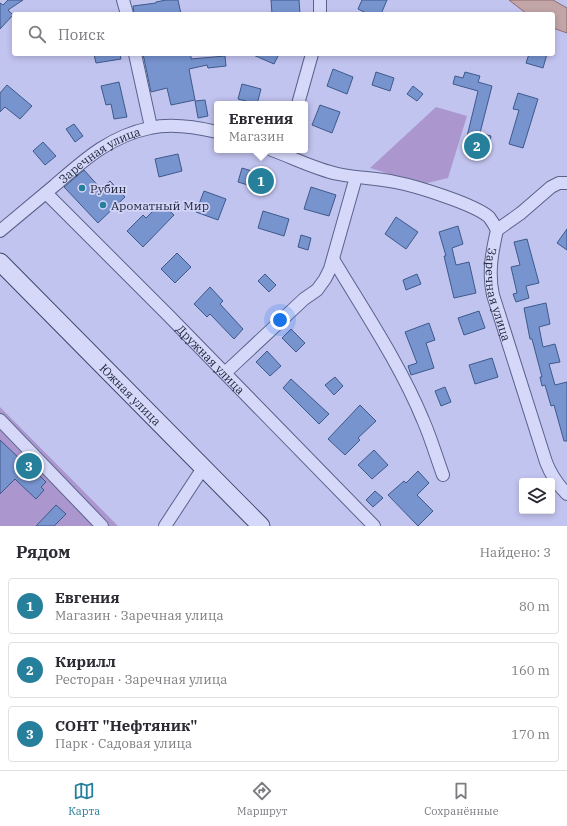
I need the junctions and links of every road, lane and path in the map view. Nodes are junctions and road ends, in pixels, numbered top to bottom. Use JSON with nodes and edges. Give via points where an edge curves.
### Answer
{"nodes":[{"id":1,"x":123,"y":0,"type":"edge"},
{"id":2,"x":320,"y":0,"type":"edge"},
{"id":3,"x":126,"y":12,"type":"edge"},
{"id":4,"x":320,"y":12,"type":"edge"},
{"id":5,"x":135,"y":56,"type":"edge"},
{"id":6,"x":311,"y":56,"type":"edge"},
{"id":7,"x":299,"y":101,"type":"edge"},
{"id":8,"x":151,"y":127,"type":"junction"},
{"id":9,"x":214,"y":131,"type":"edge"},
{"id":10,"x":281,"y":153,"type":"edge"},
{"id":11,"x":356,"y":177,"type":"junction"},
{"id":12,"x":567,"y":183,"type":"edge"},
{"id":13,"x":46,"y":193,"type":"junction"},
{"id":14,"x":497,"y":230,"type":"junction"},
{"id":15,"x":0,"y":231,"type":"edge"},
{"id":16,"x":334,"y":259,"type":"junction"},
{"id":17,"x":0,"y":262,"type":"edge"},
{"id":18,"x":225,"y":373,"type":"junction"},
{"id":19,"x":0,"y":420,"type":"edge"},
{"id":20,"x":203,"y":468,"type":"junction"},
{"id":21,"x":443,"y":475,"type":"dead end"},
{"id":22,"x":567,"y":494,"type":"edge"},
{"id":23,"x":102,"y":526,"type":"edge"},
{"id":24,"x":165,"y":526,"type":"edge"},
{"id":25,"x":261,"y":526,"type":"edge"},
{"id":26,"x":374,"y":526,"type":"edge"}],
"edges":[{"from":1,"to":3,"type":"street"},
{"from":2,"to":4,"type":"street"},
{"from":5,"to":8,"type":"street"},
{"from":6,"to":7,"type":"street"},
{"from":8,"to":9,"type":"street","name":"Заречная улица","via":[[192,127]]},
{"from":8,"to":13,"type":"street","name":"Заречная улица","via":[[107,144],[88,156]]},
{"from":10,"to":11,"type":"street","name":"Заречная улица","via":[[315,167]]},
{"from":11,"to":14,"type":"street","name":"Заречная улица","via":[[395,182],[426,190],[480,212],[490,218]]},
{"from":11,"to":16,"type":"street"},
{"from":12,"to":14,"type":"street","via":[[551,187]]},
{"from":13,"to":15,"type":"street","name":"Заречная улица"},
{"from":13,"to":18,"type":"street","name":"Дружная улица"},
{"from":14,"to":22,"type":"street","name":"Заречная улица","via":[[490,269],[493,295],[546,462],[551,474]]},
{"from":16,"to":18,"type":"street","via":[[317,290],[304,299]]},
{"from":16,"to":21,"type":"street","via":[[413,398]]},
{"from":17,"to":20,"type":"street","name":"Южная улица"},
{"from":18,"to":26,"type":"street","name":"Дружная улица"},
{"from":19,"to":23,"type":"street"},
{"from":20,"to":24,"type":"street"},
{"from":20,"to":25,"type":"street","name":"Южная улица"}]}
